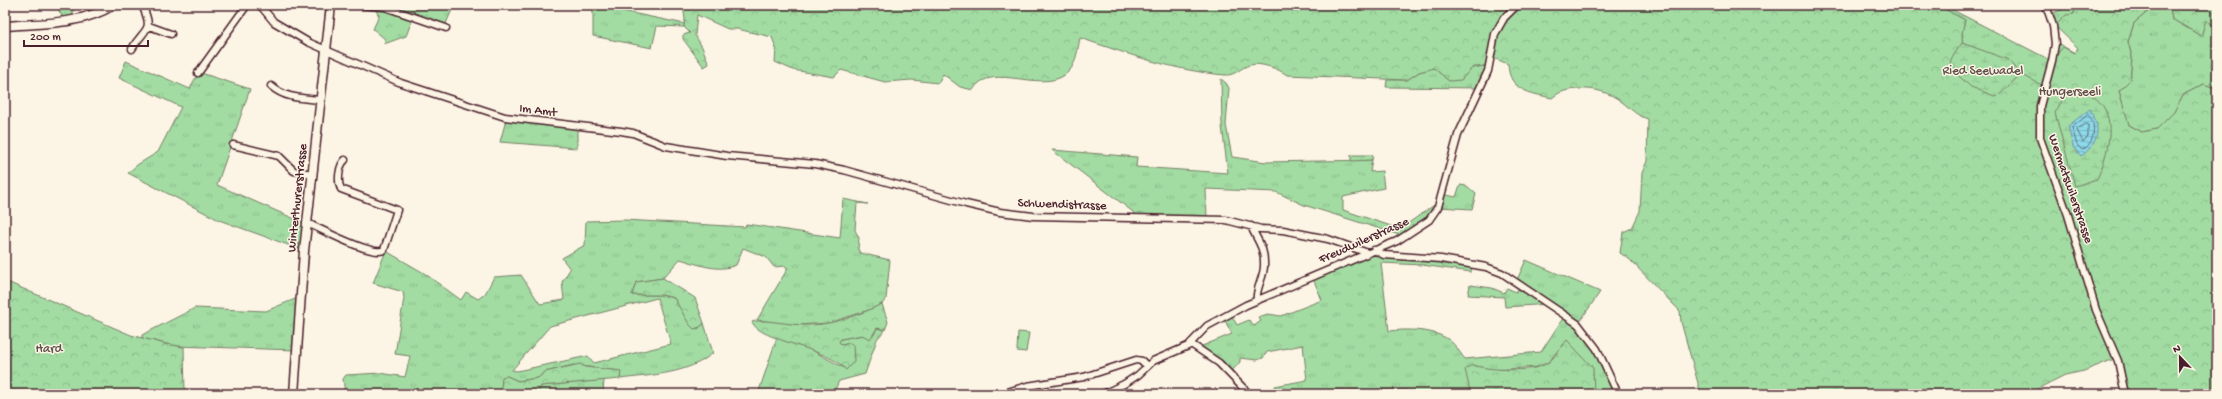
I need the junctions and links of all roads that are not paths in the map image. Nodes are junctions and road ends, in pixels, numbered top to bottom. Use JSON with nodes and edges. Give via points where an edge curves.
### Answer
{"nodes":[{"id":1,"x":113,"y":5,"type":"edge"},
{"id":2,"x":142,"y":5,"type":"edge"},
{"id":3,"x":247,"y":5,"type":"edge"},
{"id":4,"x":260,"y":5,"type":"edge"},
{"id":5,"x":331,"y":5,"type":"edge"},
{"id":6,"x":361,"y":5,"type":"edge"},
{"id":7,"x":1518,"y":5,"type":"edge"},
{"id":8,"x":2046,"y":5,"type":"edge"},
{"id":9,"x":5,"y":26,"type":"edge"},
{"id":10,"x":149,"y":26,"type":"junction"},
{"id":11,"x":446,"y":28,"type":"dead end"},
{"id":12,"x":171,"y":34,"type":"dead end"},
{"id":13,"x":132,"y":49,"type":"dead end"},
{"id":14,"x":326,"y":50,"type":"junction"},
{"id":15,"x":198,"y":74,"type":"dead end"},
{"id":16,"x":271,"y":86,"type":"dead end"},
{"id":17,"x":321,"y":100,"type":"junction"},
{"id":18,"x":233,"y":145,"type":"dead end"},
{"id":19,"x":756,"y":159,"type":"joint"},
{"id":20,"x":344,"y":160,"type":"dead end"},
{"id":21,"x":313,"y":174,"type":"junction"},
{"id":22,"x":308,"y":223,"type":"junction"},
{"id":23,"x":1251,"y":226,"type":"junction"},
{"id":24,"x":1267,"y":229,"type":"junction"},
{"id":25,"x":1260,"y":241,"type":"junction"},
{"id":26,"x":1371,"y":252,"type":"junction"},
{"id":27,"x":1257,"y":300,"type":"junction"},
{"id":28,"x":1191,"y":344,"type":"junction"},
{"id":29,"x":1147,"y":366,"type":"junction"},
{"id":30,"x":294,"y":394,"type":"edge"},
{"id":31,"x":1001,"y":394,"type":"edge"},
{"id":32,"x":1103,"y":394,"type":"edge"},
{"id":33,"x":1250,"y":394,"type":"edge"},
{"id":34,"x":1618,"y":394,"type":"edge"},
{"id":35,"x":2125,"y":394,"type":"edge"}],
"edges":[{"from":1,"to":9,"type":"main road","via":[[97,14],[76,20]]},
{"from":2,"to":10,"type":"street","via":[[149,19]]},
{"from":3,"to":15,"type":"street"},
{"from":4,"to":14,"type":"street","name":"Im Amt","via":[[279,26]]},
{"from":5,"to":14,"type":"main road","name":"Winterthurerstrasse"},
{"from":6,"to":11,"type":"street","via":[[385,7]]},
{"from":7,"to":26,"type":"street","name":"Freudwilerstrasse","via":[[1504,18],[1496,34],[1488,71],[1458,135],[1438,207],[1429,220],[1414,232]]},
{"from":8,"to":35,"type":"street","name":"Wermatswilerstrasse","via":[[2053,26],[2055,44],[2040,106],[2040,138],[2073,229],[2096,310],[2114,351]]},
{"from":10,"to":12,"type":"street"},
{"from":10,"to":13,"type":"street"},
{"from":14,"to":17,"type":"main road","name":"Winterthurerstrasse"},
{"from":14,"to":19,"type":"street","name":"Im Amt","via":[[388,78],[505,117],[621,130],[666,146]]},
{"from":16,"to":17,"type":"street","via":[[280,94],[300,99]]},
{"from":17,"to":21,"type":"main road","name":"Winterthurerstrasse"},
{"from":18,"to":21,"type":"street","via":[[279,156],[294,171]]},
{"from":19,"to":23,"type":"street","name":"Schwendistrasse","via":[[814,164],[844,170],[966,204],[1017,214],[1222,220]]},
{"from":20,"to":22,"type":"street","via":[[340,175],[341,189],[397,210],[384,250],[379,252],[349,242]]},
{"from":21,"to":22,"type":"main road","name":"Winterthurerstrasse"},
{"from":22,"to":30,"type":"main road","name":"Winterthurerstrasse"},
{"from":23,"to":24,"type":"street","name":"Schwendistrasse"},
{"from":23,"to":25,"type":"street"},
{"from":24,"to":25,"type":"street"},
{"from":24,"to":26,"type":"street","name":"Schwendistrasse","via":[[1328,239]]},
{"from":25,"to":27,"type":"street","via":[[1264,266]]},
{"from":26,"to":27,"type":"street","name":"Freudwilerstrasse"},
{"from":26,"to":34,"type":"street","name":"Schwendistrasse","via":[[1472,264],[1502,273],[1578,324],[1597,349]]},
{"from":27,"to":28,"type":"street","name":"Freudwilerstrasse","via":[[1206,326]]},
{"from":28,"to":29,"type":"street","name":"Freudwilerstrasse"},
{"from":28,"to":33,"type":"street","via":[[1219,363]]},
{"from":29,"to":31,"type":"street","via":[[1136,360],[1084,377],[1028,386]]},
{"from":29,"to":32,"type":"street","name":"Freudwilerstrasse","via":[[1124,384]]}]}
